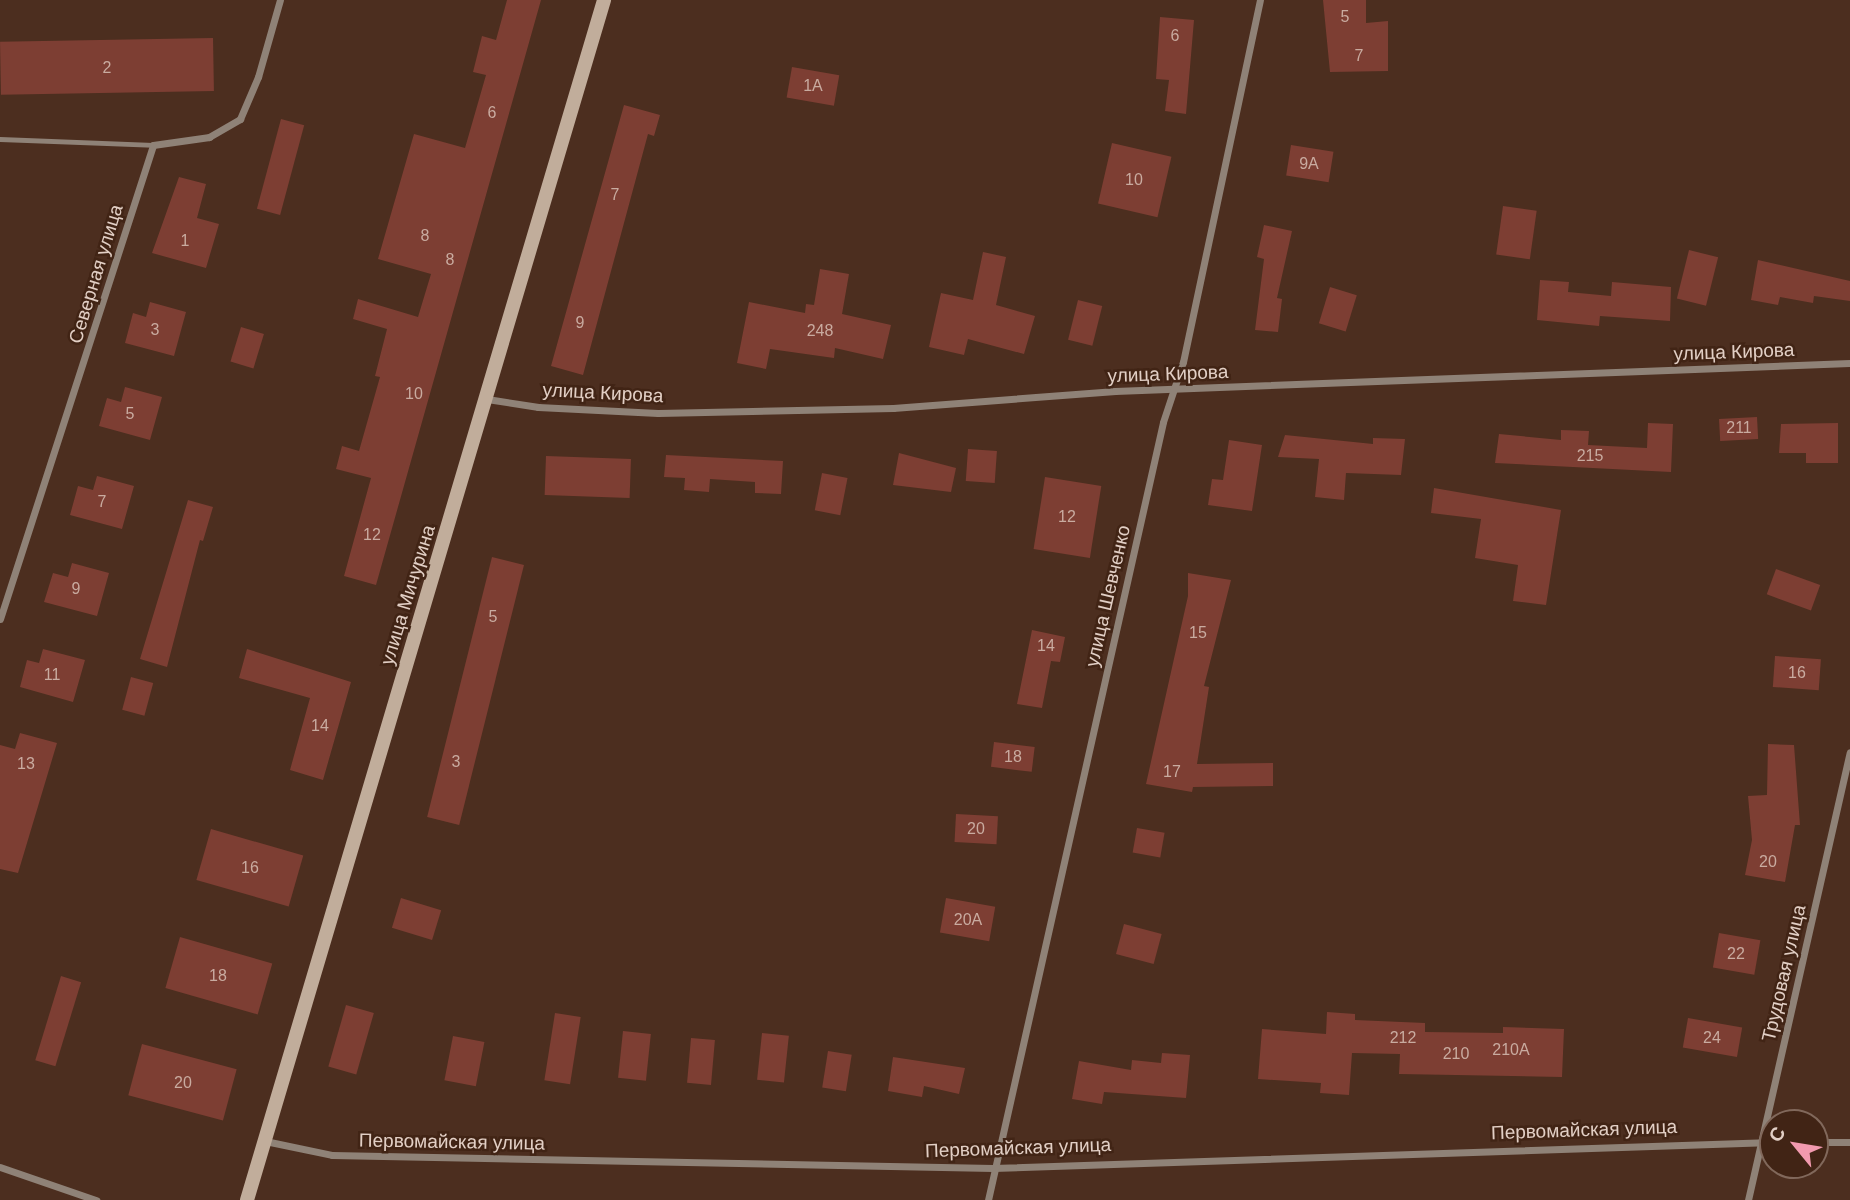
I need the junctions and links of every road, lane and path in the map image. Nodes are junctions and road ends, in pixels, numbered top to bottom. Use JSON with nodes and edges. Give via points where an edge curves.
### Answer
{"nodes":[{"id":1,"x":280,"y":0,"type":"edge"},
{"id":2,"x":604,"y":0,"type":"edge"},
{"id":3,"x":1260,"y":0,"type":"edge"},
{"id":4,"x":0,"y":139,"type":"edge"},
{"id":5,"x":153,"y":145,"type":"junction"},
{"id":6,"x":1850,"y":363,"type":"edge"},
{"id":7,"x":1174,"y":391,"type":"junction"},
{"id":8,"x":487,"y":399,"type":"junction"},
{"id":9,"x":0,"y":619,"type":"edge"},
{"id":10,"x":1850,"y":752,"type":"edge"},
{"id":11,"x":1769,"y":1109,"type":"edge"},
{"id":12,"x":265,"y":1141,"type":"junction"},
{"id":13,"x":1759,"y":1142,"type":"edge"},
{"id":14,"x":1829,"y":1142,"type":"edge"},
{"id":15,"x":1850,"y":1142,"type":"edge"},
{"id":16,"x":1759,"y":1154,"type":"edge"},
{"id":17,"x":0,"y":1167,"type":"edge"},
{"id":18,"x":993,"y":1168,"type":"junction"},
{"id":19,"x":96,"y":1200,"type":"edge"},
{"id":20,"x":247,"y":1200,"type":"edge"},
{"id":21,"x":988,"y":1200,"type":"edge"},
{"id":22,"x":1748,"y":1200,"type":"edge"}],
"edges":[{"from":1,"to":5,"type":"street","via":[[258,77],[240,119],[209,137]]},
{"from":2,"to":8,"type":"street","name":"улица Мичурина"},
{"from":3,"to":7,"type":"street","name":"улица Шевченко"},
{"from":4,"to":5,"type":"lane"},
{"from":5,"to":9,"type":"street","name":"Северная улица"},
{"from":6,"to":7,"type":"street","name":"улица Кирова"},
{"from":7,"to":8,"type":"street","name":"улица Кирова","via":[[1115,391],[893,408],[659,413],[538,407]]},
{"from":7,"to":18,"type":"street","name":"улица Шевченко"},
{"from":8,"to":12,"type":"street","name":"улица Мичурина"},
{"from":10,"to":11,"type":"street","name":"Трудовая улица"},
{"from":12,"to":18,"type":"street","name":"Первомайская улица","via":[[332,1155]]},
{"from":12,"to":20,"type":"street","name":"улица Мичурина"},
{"from":13,"to":18,"type":"street","name":"Первомайская улица"},
{"from":14,"to":15,"type":"street"},
{"from":16,"to":22,"type":"street","name":"Трудовая улица"},
{"from":17,"to":19,"type":"street"},
{"from":18,"to":21,"type":"street","name":"улица Шевченко"}]}
